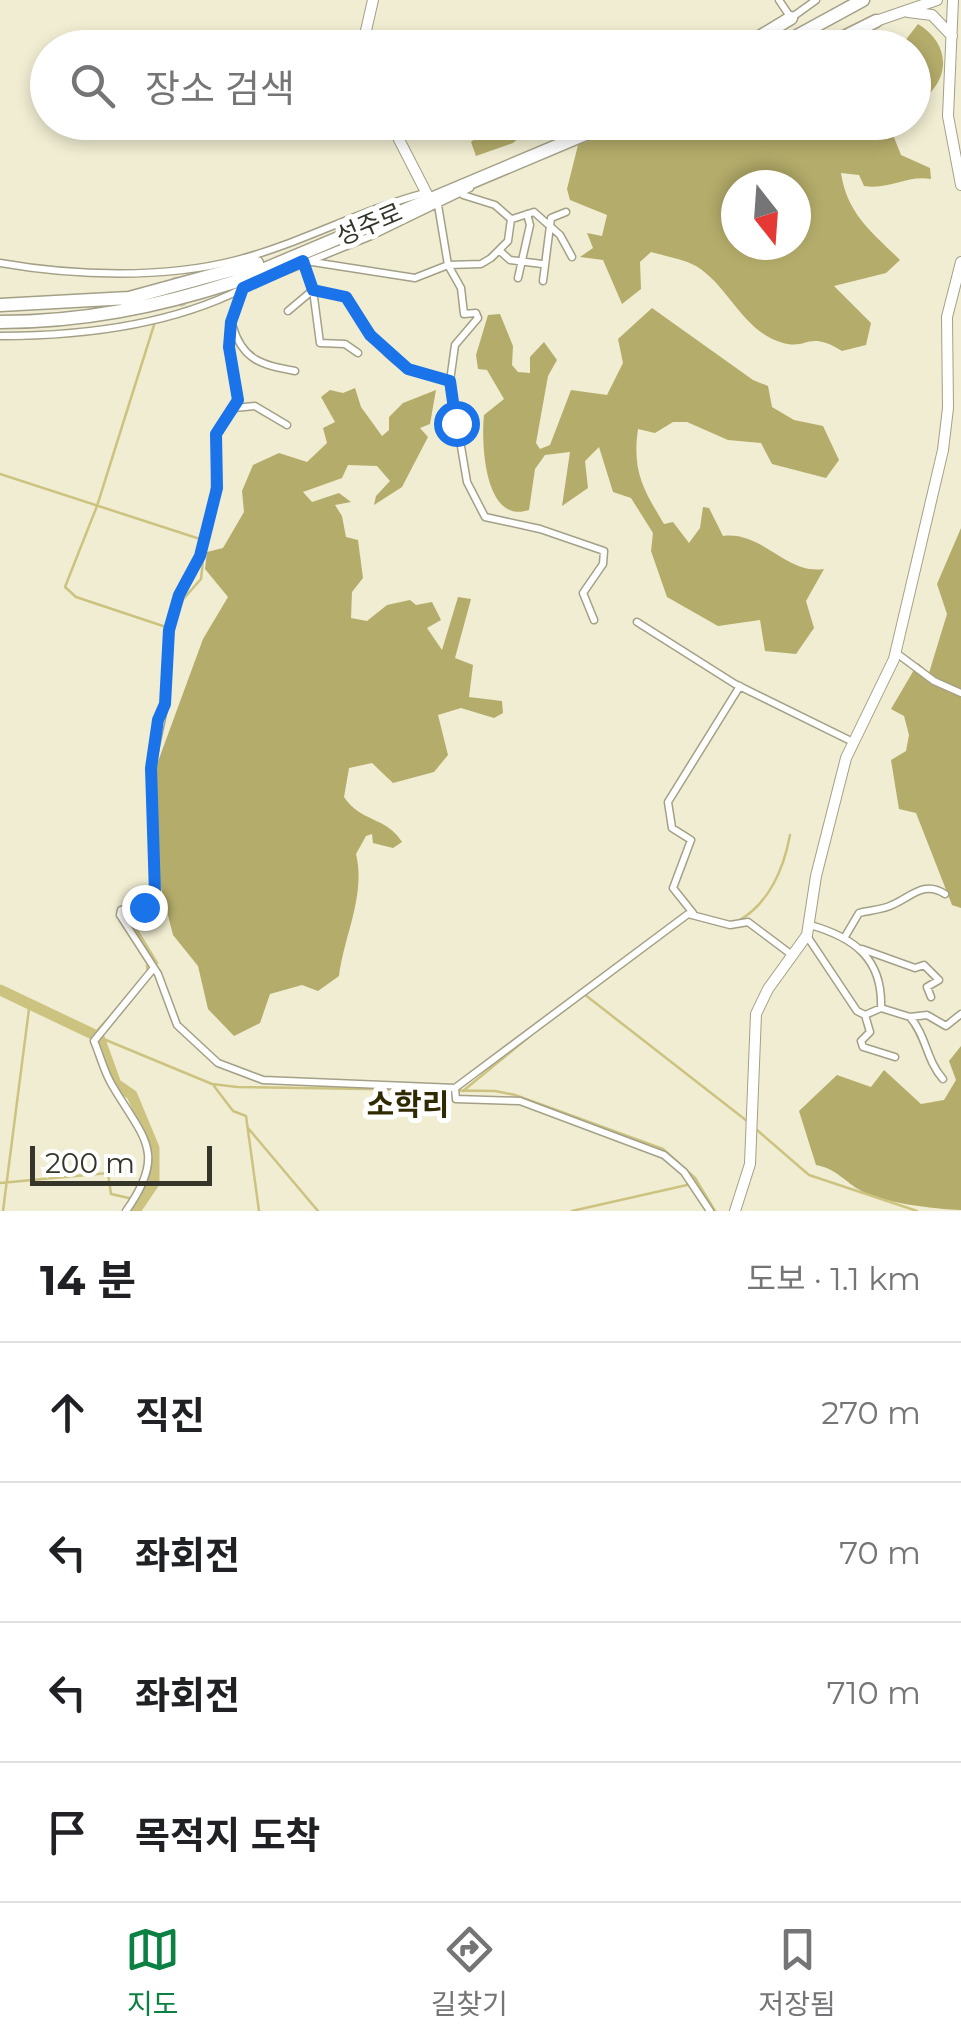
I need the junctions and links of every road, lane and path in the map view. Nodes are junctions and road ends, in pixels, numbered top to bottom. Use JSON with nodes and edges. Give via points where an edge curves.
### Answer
{"nodes":[{"id":1,"x":373,"y":0,"type":"edge"},
{"id":2,"x":779,"y":0,"type":"edge"},
{"id":3,"x":816,"y":0,"type":"edge"},
{"id":4,"x":863,"y":0,"type":"edge"},
{"id":5,"x":936,"y":0,"type":"edge"},
{"id":6,"x":953,"y":0,"type":"edge"},
{"id":7,"x":846,"y":6,"type":"edge"},
{"id":8,"x":903,"y":12,"type":"junction"},
{"id":9,"x":791,"y":18,"type":"junction"},
{"id":10,"x":876,"y":21,"type":"junction"},
{"id":11,"x":366,"y":30,"type":"edge"},
{"id":12,"x":771,"y":30,"type":"edge"},
{"id":13,"x":800,"y":30,"type":"edge"},
{"id":14,"x":805,"y":30,"type":"edge"},
{"id":15,"x":858,"y":30,"type":"edge"},
{"id":16,"x":952,"y":36,"type":"junction"},
{"id":17,"x":400,"y":140,"type":"edge"},
{"id":18,"x":560,"y":140,"type":"edge"},
{"id":19,"x":570,"y":140,"type":"edge"},
{"id":20,"x":958,"y":154,"type":"edge"},
{"id":21,"x":482,"y":176,"type":"junction"},
{"id":22,"x":961,"y":185,"type":"edge"},
{"id":23,"x":463,"y":194,"type":"junction"},
{"id":24,"x":431,"y":199,"type":"junction"},
{"id":25,"x":566,"y":212,"type":"dead end"},
{"id":26,"x":527,"y":214,"type":"junction"},
{"id":27,"x":511,"y":219,"type":"junction"},
{"id":28,"x":548,"y":226,"type":"junction"},
{"id":29,"x":500,"y":251,"type":"junction"},
{"id":30,"x":301,"y":257,"type":"junction"},
{"id":31,"x":572,"y":257,"type":"dead end"},
{"id":32,"x":961,"y":262,"type":"edge"},
{"id":33,"x":0,"y":263,"type":"edge"},
{"id":34,"x":523,"y":263,"type":"junction"},
{"id":35,"x":542,"y":264,"type":"junction"},
{"id":36,"x":448,"y":265,"type":"junction"},
{"id":37,"x":518,"y":278,"type":"dead end"},
{"id":38,"x":543,"y":282,"type":"dead end"},
{"id":39,"x":243,"y":288,"type":"junction"},
{"id":40,"x":313,"y":290,"type":"junction"},
{"id":41,"x":0,"y":305,"type":"edge"},
{"id":42,"x":288,"y":311,"type":"dead end"},
{"id":43,"x":0,"y":322,"type":"edge"},
{"id":44,"x":231,"y":322,"type":"junction"},
{"id":45,"x":0,"y":336,"type":"edge"},
{"id":46,"x":358,"y":353,"type":"dead end"},
{"id":47,"x":295,"y":371,"type":"dead end"},
{"id":48,"x":450,"y":381,"type":"junction"},
{"id":49,"x":232,"y":408,"type":"junction"},
{"id":50,"x":287,"y":425,"type":"dead end"},
{"id":51,"x":594,"y":620,"type":"dead end"},
{"id":52,"x":638,"y":622,"type":"dead end"},
{"id":53,"x":895,"y":652,"type":"junction"},
{"id":54,"x":740,"y":686,"type":"junction"},
{"id":55,"x":961,"y":693,"type":"edge"},
{"id":56,"x":854,"y":742,"type":"junction"},
{"id":57,"x":945,"y":894,"type":"dead end"},
{"id":58,"x":694,"y":914,"type":"junction"},
{"id":59,"x":808,"y":930,"type":"junction"},
{"id":60,"x":846,"y":935,"type":"junction"},
{"id":61,"x":862,"y":948,"type":"junction"},
{"id":62,"x":793,"y":956,"type":"junction"},
{"id":63,"x":152,"y":966,"type":"junction"},
{"id":64,"x":931,"y":997,"type":"dead end"},
{"id":65,"x":881,"y":1008,"type":"junction"},
{"id":66,"x":961,"y":1014,"type":"edge"},
{"id":67,"x":865,"y":1015,"type":"junction"},
{"id":68,"x":910,"y":1018,"type":"junction"},
{"id":69,"x":894,"y":1057,"type":"dead end"},
{"id":70,"x":943,"y":1079,"type":"dead end"},
{"id":71,"x":455,"y":1088,"type":"junction"},
{"id":72,"x":129,"y":1208,"type":"edge"},
{"id":73,"x":710,"y":1211,"type":"edge"},
{"id":74,"x":734,"y":1211,"type":"edge"}],
"edges":[{"from":1,"to":11,"type":"street"},
{"from":2,"to":9,"type":"street"},
{"from":3,"to":9,"type":"street"},
{"from":4,"to":7,"type":"highway"},
{"from":4,"to":10,"type":"street"},
{"from":5,"to":8,"type":"street"},
{"from":6,"to":16,"type":"street"},
{"from":7,"to":13,"type":"highway"},
{"from":7,"to":14,"type":"highway"},
{"from":8,"to":10,"type":"street"},
{"from":8,"to":16,"type":"street","via":[[932,15]]},
{"from":9,"to":12,"type":"highway"},
{"from":10,"to":15,"type":"highway"},
{"from":16,"to":20,"type":"street","via":[[948,116]]},
{"from":17,"to":24,"type":"street"},
{"from":18,"to":24,"type":"highway","name":"성주로"},
{"from":19,"to":21,"type":"highway","name":"성주로"},
{"from":20,"to":22,"type":"street"},
{"from":21,"to":23,"type":"street"},
{"from":21,"to":24,"type":"highway","name":"성주로"},
{"from":23,"to":24,"type":"street"},
{"from":23,"to":27,"type":"street","via":[[495,204]]},
{"from":24,"to":30,"type":"highway","name":"성주로"},
{"from":24,"to":33,"type":"street","via":[[373,206],[258,254],[174,273]]},
{"from":24,"to":36,"type":"street"},
{"from":24,"to":41,"type":"highway","name":"성주로","via":[[189,285],[105,301]]},
{"from":25,"to":28,"type":"street","via":[[550,218]]},
{"from":26,"to":27,"type":"street"},
{"from":26,"to":28,"type":"street","via":[[534,212]]},
{"from":26,"to":34,"type":"street"},
{"from":27,"to":29,"type":"street"},
{"from":28,"to":31,"type":"street"},
{"from":28,"to":35,"type":"street"},
{"from":29,"to":34,"type":"street"},
{"from":29,"to":36,"type":"street","via":[[481,264]]},
{"from":30,"to":36,"type":"street","via":[[405,279]]},
{"from":30,"to":39,"type":"street"},
{"from":30,"to":40,"type":"street"},
{"from":30,"to":43,"type":"highway","name":"성주로","via":[[169,302],[60,321]]},
{"from":32,"to":53,"type":"street","via":[[947,318],[943,450]]},
{"from":34,"to":35,"type":"street"},
{"from":34,"to":37,"type":"street"},
{"from":35,"to":38,"type":"street"},
{"from":36,"to":48,"type":"street","via":[[464,314],[476,312],[478,318],[456,345]]},
{"from":39,"to":44,"type":"street"},
{"from":39,"to":45,"type":"street","via":[[184,310],[88,332]]},
{"from":40,"to":42,"type":"street"},
{"from":40,"to":46,"type":"street","via":[[320,342],[345,344]]},
{"from":40,"to":48,"type":"street","via":[[346,297],[370,335],[408,369]]},
{"from":44,"to":47,"type":"street","via":[[243,353]]},
{"from":44,"to":49,"type":"street","via":[[238,390]]},
{"from":48,"to":51,"type":"street","via":[[467,482],[486,517],[604,551],[584,593]]},
{"from":49,"to":50,"type":"street","via":[[255,406]]},
{"from":49,"to":63,"type":"street","via":[[216,434],[217,488],[200,556],[169,630],[165,704],[151,768],[154,899],[120,915]]},
{"from":52,"to":54,"type":"street"},
{"from":53,"to":55,"type":"street"},
{"from":53,"to":56,"type":"street"},
{"from":54,"to":56,"type":"street"},
{"from":54,"to":58,"type":"street","via":[[668,802],[672,828],[691,840],[673,888]]},
{"from":56,"to":59,"type":"street","via":[[838,781]]},
{"from":57,"to":60,"type":"street","via":[[915,891],[860,913]]},
{"from":58,"to":62,"type":"street","via":[[730,925],[748,922]]},
{"from":58,"to":71,"type":"street","via":[[680,916]]},
{"from":59,"to":60,"type":"street"},
{"from":59,"to":62,"type":"street"},
{"from":59,"to":67,"type":"street","via":[[837,985]]},
{"from":60,"to":61,"type":"street"},
{"from":61,"to":64,"type":"street","via":[[938,974],[927,986]]},
{"from":61,"to":65,"type":"street"},
{"from":62,"to":74,"type":"street","via":[[756,1014],[747,1183]]},
{"from":63,"to":71,"type":"street","via":[[189,1041],[237,1072],[263,1080]]},
{"from":63,"to":72,"type":"street","via":[[130,1003],[94,1041],[109,1081],[146,1137],[148,1175]]},
{"from":65,"to":67,"type":"street"},
{"from":65,"to":68,"type":"street"},
{"from":66,"to":68,"type":"street","via":[[946,1026],[927,1014]]},
{"from":67,"to":69,"type":"street","via":[[870,1032],[863,1048]]},
{"from":68,"to":70,"type":"street"},
{"from":71,"to":73,"type":"street","via":[[456,1099],[520,1102],[664,1156],[684,1172]]}]}
